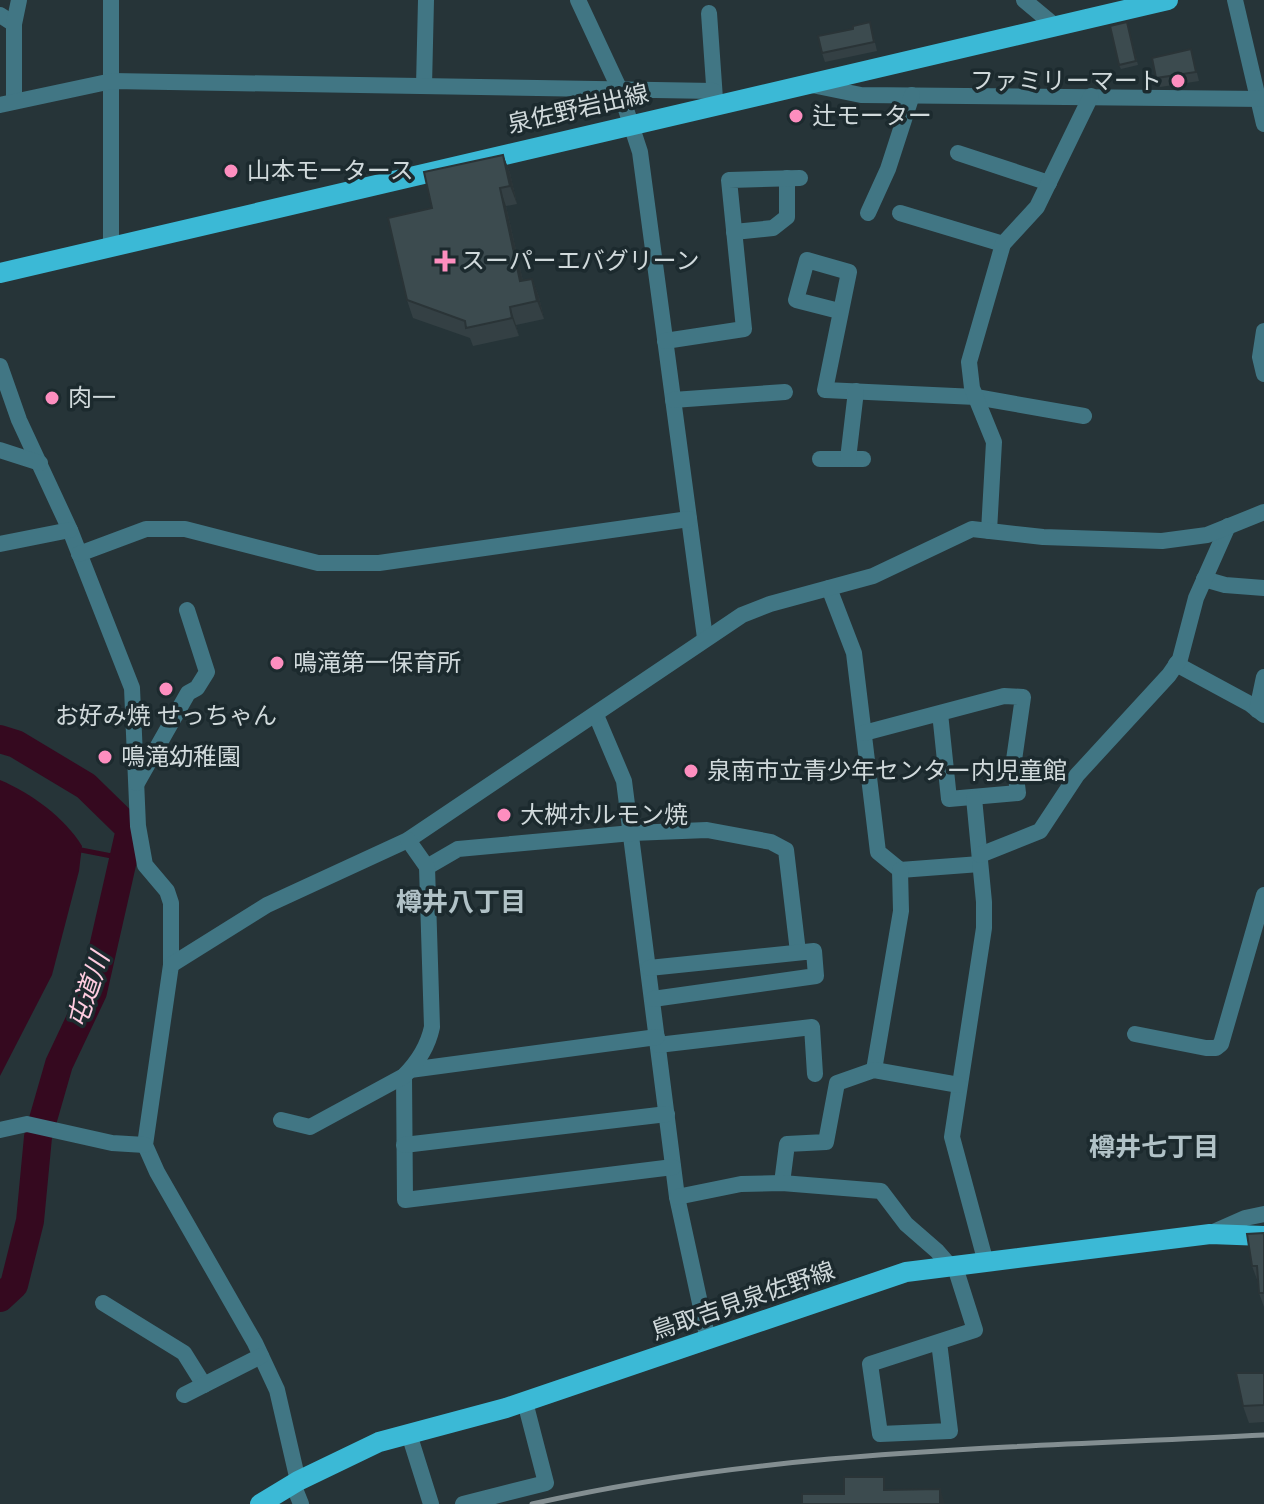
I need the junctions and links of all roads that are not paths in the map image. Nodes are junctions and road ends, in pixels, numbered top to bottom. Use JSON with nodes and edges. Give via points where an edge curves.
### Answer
{"nodes":[{"id":1,"x":19,"y":0,"type":"edge"},
{"id":2,"x":111,"y":0,"type":"edge"},
{"id":3,"x":426,"y":0,"type":"edge"},
{"id":4,"x":578,"y":0,"type":"edge"},
{"id":5,"x":1024,"y":0,"type":"edge"},
{"id":6,"x":1168,"y":0,"type":"edge"},
{"id":7,"x":1235,"y":0,"type":"edge"},
{"id":8,"x":709,"y":13,"type":"dead end"},
{"id":9,"x":7,"y":19,"type":"edge"},
{"id":10,"x":1055,"y":26,"type":"junction"},
{"id":11,"x":112,"y":81,"type":"junction"},
{"id":12,"x":807,"y":83,"type":"junction"},
{"id":13,"x":424,"y":86,"type":"junction"},
{"id":14,"x":619,"y":88,"type":"junction"},
{"id":15,"x":912,"y":95,"type":"junction"},
{"id":16,"x":1091,"y":96,"type":"junction"},
{"id":17,"x":714,"y":98,"type":"junction"},
{"id":18,"x":1261,"y":99,"type":"edge"},
{"id":19,"x":7,"y":103,"type":"edge"},
{"id":20,"x":632,"y":123,"type":"junction"},
{"id":21,"x":1264,"y":124,"type":"edge"},
{"id":22,"x":958,"y":153,"type":"dead end"},
{"id":23,"x":1049,"y":183,"type":"junction"},
{"id":24,"x":868,"y":213,"type":"dead end"},
{"id":25,"x":900,"y":213,"type":"dead end"},
{"id":26,"x":734,"y":232,"type":"junction"},
{"id":27,"x":1003,"y":244,"type":"junction"},
{"id":28,"x":111,"y":246,"type":"junction"},
{"id":29,"x":0,"y":273,"type":"edge"},
{"id":30,"x":839,"y":311,"type":"dead end"},
{"id":31,"x":1264,"y":331,"type":"edge"},
{"id":32,"x":665,"y":341,"type":"junction"},
{"id":33,"x":0,"y":366,"type":"edge"},
{"id":34,"x":1264,"y":374,"type":"edge"},
{"id":35,"x":856,"y":391,"type":"junction"},
{"id":36,"x":785,"y":392,"type":"dead end"},
{"id":37,"x":976,"y":397,"type":"junction"},
{"id":38,"x":673,"y":400,"type":"junction"},
{"id":39,"x":1084,"y":416,"type":"dead end"},
{"id":40,"x":0,"y":450,"type":"edge"},
{"id":41,"x":820,"y":459,"type":"dead end"},
{"id":42,"x":40,"y":463,"type":"junction"},
{"id":43,"x":1264,"y":512,"type":"edge"},
{"id":44,"x":689,"y":519,"type":"junction"},
{"id":45,"x":1228,"y":526,"type":"junction"},
{"id":46,"x":70,"y":530,"type":"junction"},
{"id":47,"x":989,"y":531,"type":"junction"},
{"id":48,"x":0,"y":544,"type":"edge"},
{"id":49,"x":79,"y":554,"type":"junction"},
{"id":50,"x":1204,"y":579,"type":"junction"},
{"id":51,"x":829,"y":588,"type":"junction"},
{"id":52,"x":1264,"y":588,"type":"edge"},
{"id":53,"x":187,"y":610,"type":"dead end"},
{"id":54,"x":705,"y":638,"type":"junction"},
{"id":55,"x":1176,"y":664,"type":"junction"},
{"id":56,"x":1264,"y":677,"type":"edge"},
{"id":57,"x":1260,"y":712,"type":"edge"},
{"id":58,"x":940,"y":713,"type":"junction"},
{"id":59,"x":596,"y":715,"type":"junction"},
{"id":60,"x":864,"y":733,"type":"junction"},
{"id":61,"x":136,"y":784,"type":"junction"},
{"id":62,"x":974,"y":798,"type":"junction"},
{"id":63,"x":632,"y":833,"type":"junction"},
{"id":64,"x":408,"y":840,"type":"junction"},
{"id":65,"x":980,"y":859,"type":"junction"},
{"id":66,"x":427,"y":867,"type":"junction"},
{"id":67,"x":900,"y":870,"type":"junction"},
{"id":68,"x":1264,"y":895,"type":"edge"},
{"id":69,"x":798,"y":952,"type":"junction"},
{"id":70,"x":171,"y":965,"type":"junction"},
{"id":71,"x":649,"y":968,"type":"junction"},
{"id":72,"x":653,"y":999,"type":"junction"},
{"id":73,"x":1135,"y":1034,"type":"dead end"},
{"id":74,"x":658,"y":1041,"type":"junction"},
{"id":75,"x":874,"y":1070,"type":"junction"},
{"id":76,"x":407,"y":1073,"type":"junction"},
{"id":77,"x":815,"y":1074,"type":"dead end"},
{"id":78,"x":959,"y":1085,"type":"junction"},
{"id":79,"x":667,"y":1114,"type":"junction"},
{"id":80,"x":281,"y":1120,"type":"dead end"},
{"id":81,"x":0,"y":1130,"type":"edge"},
{"id":82,"x":145,"y":1145,"type":"junction"},
{"id":83,"x":404,"y":1145,"type":"junction"},
{"id":84,"x":673,"y":1167,"type":"junction"},
{"id":85,"x":782,"y":1183,"type":"junction"},
{"id":86,"x":677,"y":1197,"type":"junction"},
{"id":87,"x":1264,"y":1214,"type":"edge"},
{"id":88,"x":1210,"y":1234,"type":"junction"},
{"id":89,"x":1264,"y":1236,"type":"edge"},
{"id":90,"x":986,"y":1263,"type":"junction"},
{"id":91,"x":953,"y":1267,"type":"junction"},
{"id":92,"x":103,"y":1303,"type":"dead end"},
{"id":93,"x":708,"y":1340,"type":"junction"},
{"id":94,"x":939,"y":1342,"type":"junction"},
{"id":95,"x":261,"y":1356,"type":"junction"},
{"id":96,"x":204,"y":1385,"type":"junction"},
{"id":97,"x":184,"y":1395,"type":"dead end"},
{"id":98,"x":525,"y":1402,"type":"junction"},
{"id":99,"x":409,"y":1434,"type":"junction"},
{"id":100,"x":296,"y":1483,"type":"junction"},
{"id":101,"x":260,"y":1504,"type":"edge"},
{"id":102,"x":301,"y":1504,"type":"edge"},
{"id":103,"x":431,"y":1504,"type":"edge"},
{"id":104,"x":463,"y":1504,"type":"edge"}],
"edges":[{"from":1,"to":9,"type":"street"},
{"from":2,"to":11,"type":"street"},
{"from":3,"to":13,"type":"street"},
{"from":4,"to":14,"type":"street"},
{"from":5,"to":10,"type":"street"},
{"from":6,"to":10,"type":"main road","name":"泉佐野岩出線"},
{"from":7,"to":18,"type":"street"},
{"from":8,"to":17,"type":"street"},
{"from":9,"to":19,"type":"street"},
{"from":10,"to":12,"type":"main road","name":"泉佐野岩出線"},
{"from":11,"to":13,"type":"street"},
{"from":11,"to":19,"type":"street"},
{"from":11,"to":28,"type":"street"},
{"from":12,"to":15,"type":"street","via":[[861,95]]},
{"from":12,"to":17,"type":"main road","name":"泉佐野岩出線"},
{"from":13,"to":14,"type":"street"},
{"from":14,"to":17,"type":"street"},
{"from":14,"to":20,"type":"street"},
{"from":15,"to":16,"type":"street"},
{"from":15,"to":24,"type":"street"},
{"from":16,"to":18,"type":"street"},
{"from":16,"to":23,"type":"street"},
{"from":17,"to":20,"type":"main road","name":"泉佐野岩出線"},
{"from":18,"to":21,"type":"street"},
{"from":20,"to":28,"type":"main road","name":"泉佐野岩出線"},
{"from":20,"to":32,"type":"street"},
{"from":22,"to":23,"type":"street"},
{"from":23,"to":27,"type":"street","via":[[1037,207]]},
{"from":25,"to":27,"type":"street"},
{"from":26,"to":26,"type":"street","via":[[773,228],[787,217],[794,178],[729,180]]},
{"from":26,"to":32,"type":"street","via":[[744,329]]},
{"from":27,"to":37,"type":"street","via":[[969,362]]},
{"from":28,"to":29,"type":"main road","name":"泉佐野岩出線"},
{"from":30,"to":35,"type":"street","via":[[825,390]]},
{"from":31,"to":34,"type":"street"},
{"from":32,"to":38,"type":"street"},
{"from":33,"to":42,"type":"street"},
{"from":35,"to":37,"type":"street"},
{"from":35,"to":41,"type":"street","via":[[856,459]]},
{"from":36,"to":38,"type":"street"},
{"from":37,"to":39,"type":"street"},
{"from":37,"to":47,"type":"street","via":[[994,442]]},
{"from":38,"to":44,"type":"street"},
{"from":40,"to":42,"type":"street"},
{"from":42,"to":46,"type":"street"},
{"from":43,"to":45,"type":"street"},
{"from":44,"to":49,"type":"street","via":[[379,563],[318,563],[185,529],[146,529]]},
{"from":44,"to":54,"type":"street"},
{"from":45,"to":47,"type":"street","via":[[1207,535],[1162,541]]},
{"from":45,"to":50,"type":"street"},
{"from":46,"to":48,"type":"street"},
{"from":46,"to":49,"type":"street"},
{"from":47,"to":51,"type":"street","via":[[972,529],[873,576]]},
{"from":49,"to":61,"type":"street","via":[[132,688]]},
{"from":50,"to":52,"type":"street"},
{"from":50,"to":55,"type":"street"},
{"from":51,"to":54,"type":"street","via":[[742,615]]},
{"from":51,"to":60,"type":"street","via":[[854,653]]},
{"from":53,"to":61,"type":"street","via":[[207,672],[188,693]]},
{"from":54,"to":59,"type":"street"},
{"from":55,"to":57,"type":"street"},
{"from":55,"to":65,"type":"street","via":[[1077,775],[1040,831]]},
{"from":56,"to":57,"type":"street"},
{"from":58,"to":60,"type":"street"},
{"from":58,"to":62,"type":"street","via":[[949,799]]},
{"from":58,"to":62,"type":"street","via":[[1004,696],[1023,697],[1014,760],[1018,793]]},
{"from":59,"to":63,"type":"street","via":[[624,781]]},
{"from":59,"to":64,"type":"street"},
{"from":60,"to":67,"type":"street","via":[[878,852]]},
{"from":61,"to":70,"type":"street","via":[[145,865],[171,903]]},
{"from":62,"to":65,"type":"street"},
{"from":63,"to":66,"type":"street","via":[[458,849]]},
{"from":63,"to":69,"type":"street","via":[[707,830],[771,842],[786,850]]},
{"from":63,"to":71,"type":"street"},
{"from":64,"to":66,"type":"street"},
{"from":64,"to":70,"type":"street","via":[[267,905]]},
{"from":65,"to":67,"type":"street"},
{"from":65,"to":78,"type":"street","via":[[984,928]]},
{"from":66,"to":76,"type":"street","via":[[432,1027]]},
{"from":67,"to":75,"type":"street","via":[[901,911]]},
{"from":68,"to":73,"type":"street","via":[[1221,1044],[1216,1048]]},
{"from":69,"to":71,"type":"street"},
{"from":69,"to":72,"type":"street","via":[[814,951],[816,976]]},
{"from":70,"to":82,"type":"street"},
{"from":71,"to":72,"type":"street"},
{"from":72,"to":74,"type":"street"},
{"from":74,"to":76,"type":"street"},
{"from":74,"to":77,"type":"street","via":[[812,1027]]},
{"from":74,"to":79,"type":"street"},
{"from":75,"to":78,"type":"street"},
{"from":75,"to":85,"type":"street","via":[[837,1083],[826,1142],[787,1144]]},
{"from":76,"to":80,"type":"street","via":[[310,1127]]},
{"from":76,"to":83,"type":"street"},
{"from":78,"to":90,"type":"street","via":[[952,1137]]},
{"from":79,"to":83,"type":"street"},
{"from":79,"to":84,"type":"street"},
{"from":81,"to":82,"type":"street","via":[[27,1124]]},
{"from":82,"to":95,"type":"street"},
{"from":83,"to":84,"type":"street","via":[[405,1200]]},
{"from":84,"to":86,"type":"street"},
{"from":85,"to":86,"type":"street","via":[[741,1184]]},
{"from":85,"to":91,"type":"street","via":[[881,1191],[906,1224]]},
{"from":86,"to":93,"type":"street"},
{"from":87,"to":88,"type":"street"},
{"from":88,"to":89,"type":"main road","name":"鳥取吉見泉佐野線"},
{"from":88,"to":90,"type":"main road","name":"鳥取吉見泉佐野線"},
{"from":90,"to":91,"type":"main road","name":"鳥取吉見泉佐野線"},
{"from":91,"to":93,"type":"main road","name":"鳥取吉見泉佐野線","via":[[906,1272]]},
{"from":91,"to":94,"type":"street","via":[[975,1330]]},
{"from":92,"to":96,"type":"street","via":[[184,1353]]},
{"from":93,"to":98,"type":"main road","name":"鳥取吉見泉佐野線"},
{"from":94,"to":94,"type":"street","via":[[950,1431],[880,1434],[870,1364]]},
{"from":95,"to":96,"type":"street"},
{"from":95,"to":100,"type":"street","via":[[277,1390]]},
{"from":96,"to":97,"type":"street"},
{"from":98,"to":99,"type":"main road","name":"鳥取吉見泉佐野線"},
{"from":98,"to":104,"type":"street","via":[[546,1483]]},
{"from":99,"to":100,"type":"main road","name":"鳥取吉見泉佐野線","via":[[379,1442]]},
{"from":99,"to":103,"type":"street"},
{"from":100,"to":101,"type":"main road","name":"鳥取吉見泉佐野線"},
{"from":100,"to":102,"type":"street"}]}
